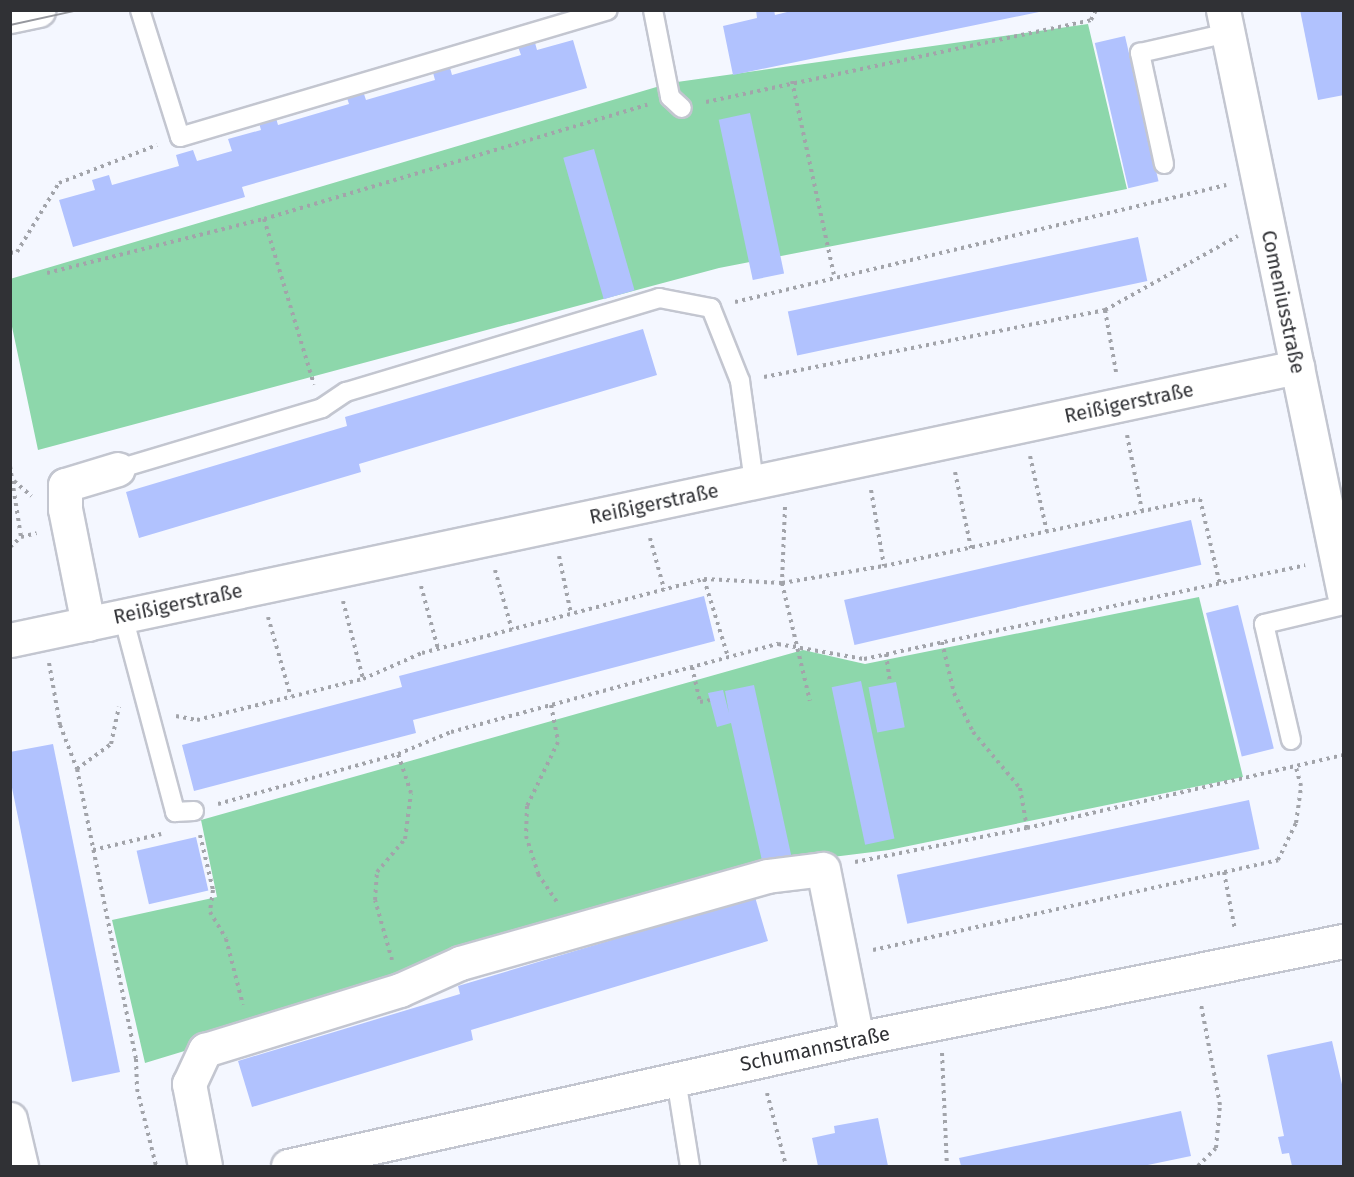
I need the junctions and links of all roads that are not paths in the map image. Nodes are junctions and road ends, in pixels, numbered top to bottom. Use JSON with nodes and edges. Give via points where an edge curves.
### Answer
{"nodes":[{"id":1,"x":38,"y":10,"type":"edge"},
{"id":2,"x":140,"y":10,"type":"edge"},
{"id":3,"x":608,"y":10,"type":"edge"},
{"id":4,"x":653,"y":10,"type":"edge"},
{"id":5,"x":10,"y":16,"type":"edge"},
{"id":6,"x":1225,"y":22,"type":"edge"},
{"id":7,"x":676,"y":103,"type":"road end"},
{"id":8,"x":1164,"y":164,"type":"dead end"},
{"id":9,"x":1297,"y":367,"type":"junction"},
{"id":10,"x":118,"y":469,"type":"joint"},
{"id":11,"x":754,"y":482,"type":"junction"},
{"id":12,"x":1344,"y":594,"type":"edge"},
{"id":13,"x":1344,"y":605,"type":"edge"},
{"id":14,"x":123,"y":616,"type":"junction"},
{"id":15,"x":88,"y":624,"type":"junction"},
{"id":16,"x":10,"y":640,"type":"edge"},
{"id":17,"x":1291,"y":740,"type":"dead end"},
{"id":18,"x":194,"y":811,"type":"road end"},
{"id":19,"x":1344,"y":941,"type":"edge"},
{"id":20,"x":857,"y":1039,"type":"junction"},
{"id":21,"x":676,"y":1079,"type":"junction"},
{"id":22,"x":10,"y":1119,"type":"edge"},
{"id":23,"x":21,"y":1167,"type":"edge"},
{"id":24,"x":205,"y":1167,"type":"edge"},
{"id":25,"x":288,"y":1167,"type":"edge"},
{"id":26,"x":690,"y":1167,"type":"edge"}],
"edges":[{"from":1,"to":5,"type":"street"},
{"from":2,"to":3,"type":"lane","via":[[180,136]]},
{"from":4,"to":7,"type":"lane"},
{"from":6,"to":8,"type":"lane","via":[[1140,53]]},
{"from":6,"to":9,"type":"street","name":"Comeniusstraße"},
{"from":9,"to":11,"type":"street","name":"Reißigerstraße"},
{"from":9,"to":12,"type":"street","name":"Comeniusstraße"},
{"from":10,"to":11,"type":"lane","via":[[322,408],[346,392],[658,298],[711,308],[740,381]]},
{"from":10,"to":15,"type":"street","via":[[65,484],[64,508]]},
{"from":11,"to":14,"type":"street","name":"Reißigerstraße"},
{"from":13,"to":17,"type":"lane","via":[[1263,624]]},
{"from":14,"to":15,"type":"street","name":"Reißigerstraße"},
{"from":14,"to":18,"type":"lane","via":[[175,812]]},
{"from":15,"to":16,"type":"street","name":"Reißigerstraße"},
{"from":19,"to":20,"type":"street","name":"Schumannstraße"},
{"from":20,"to":21,"type":"street","name":"Schumannstraße"},
{"from":20,"to":24,"type":"street","via":[[823,869],[767,876],[460,963],[400,990],[205,1050],[189,1084]]},
{"from":21,"to":25,"type":"street","name":"Schumannstraße"},
{"from":21,"to":26,"type":"lane"},
{"from":22,"to":23,"type":"street"}]}
